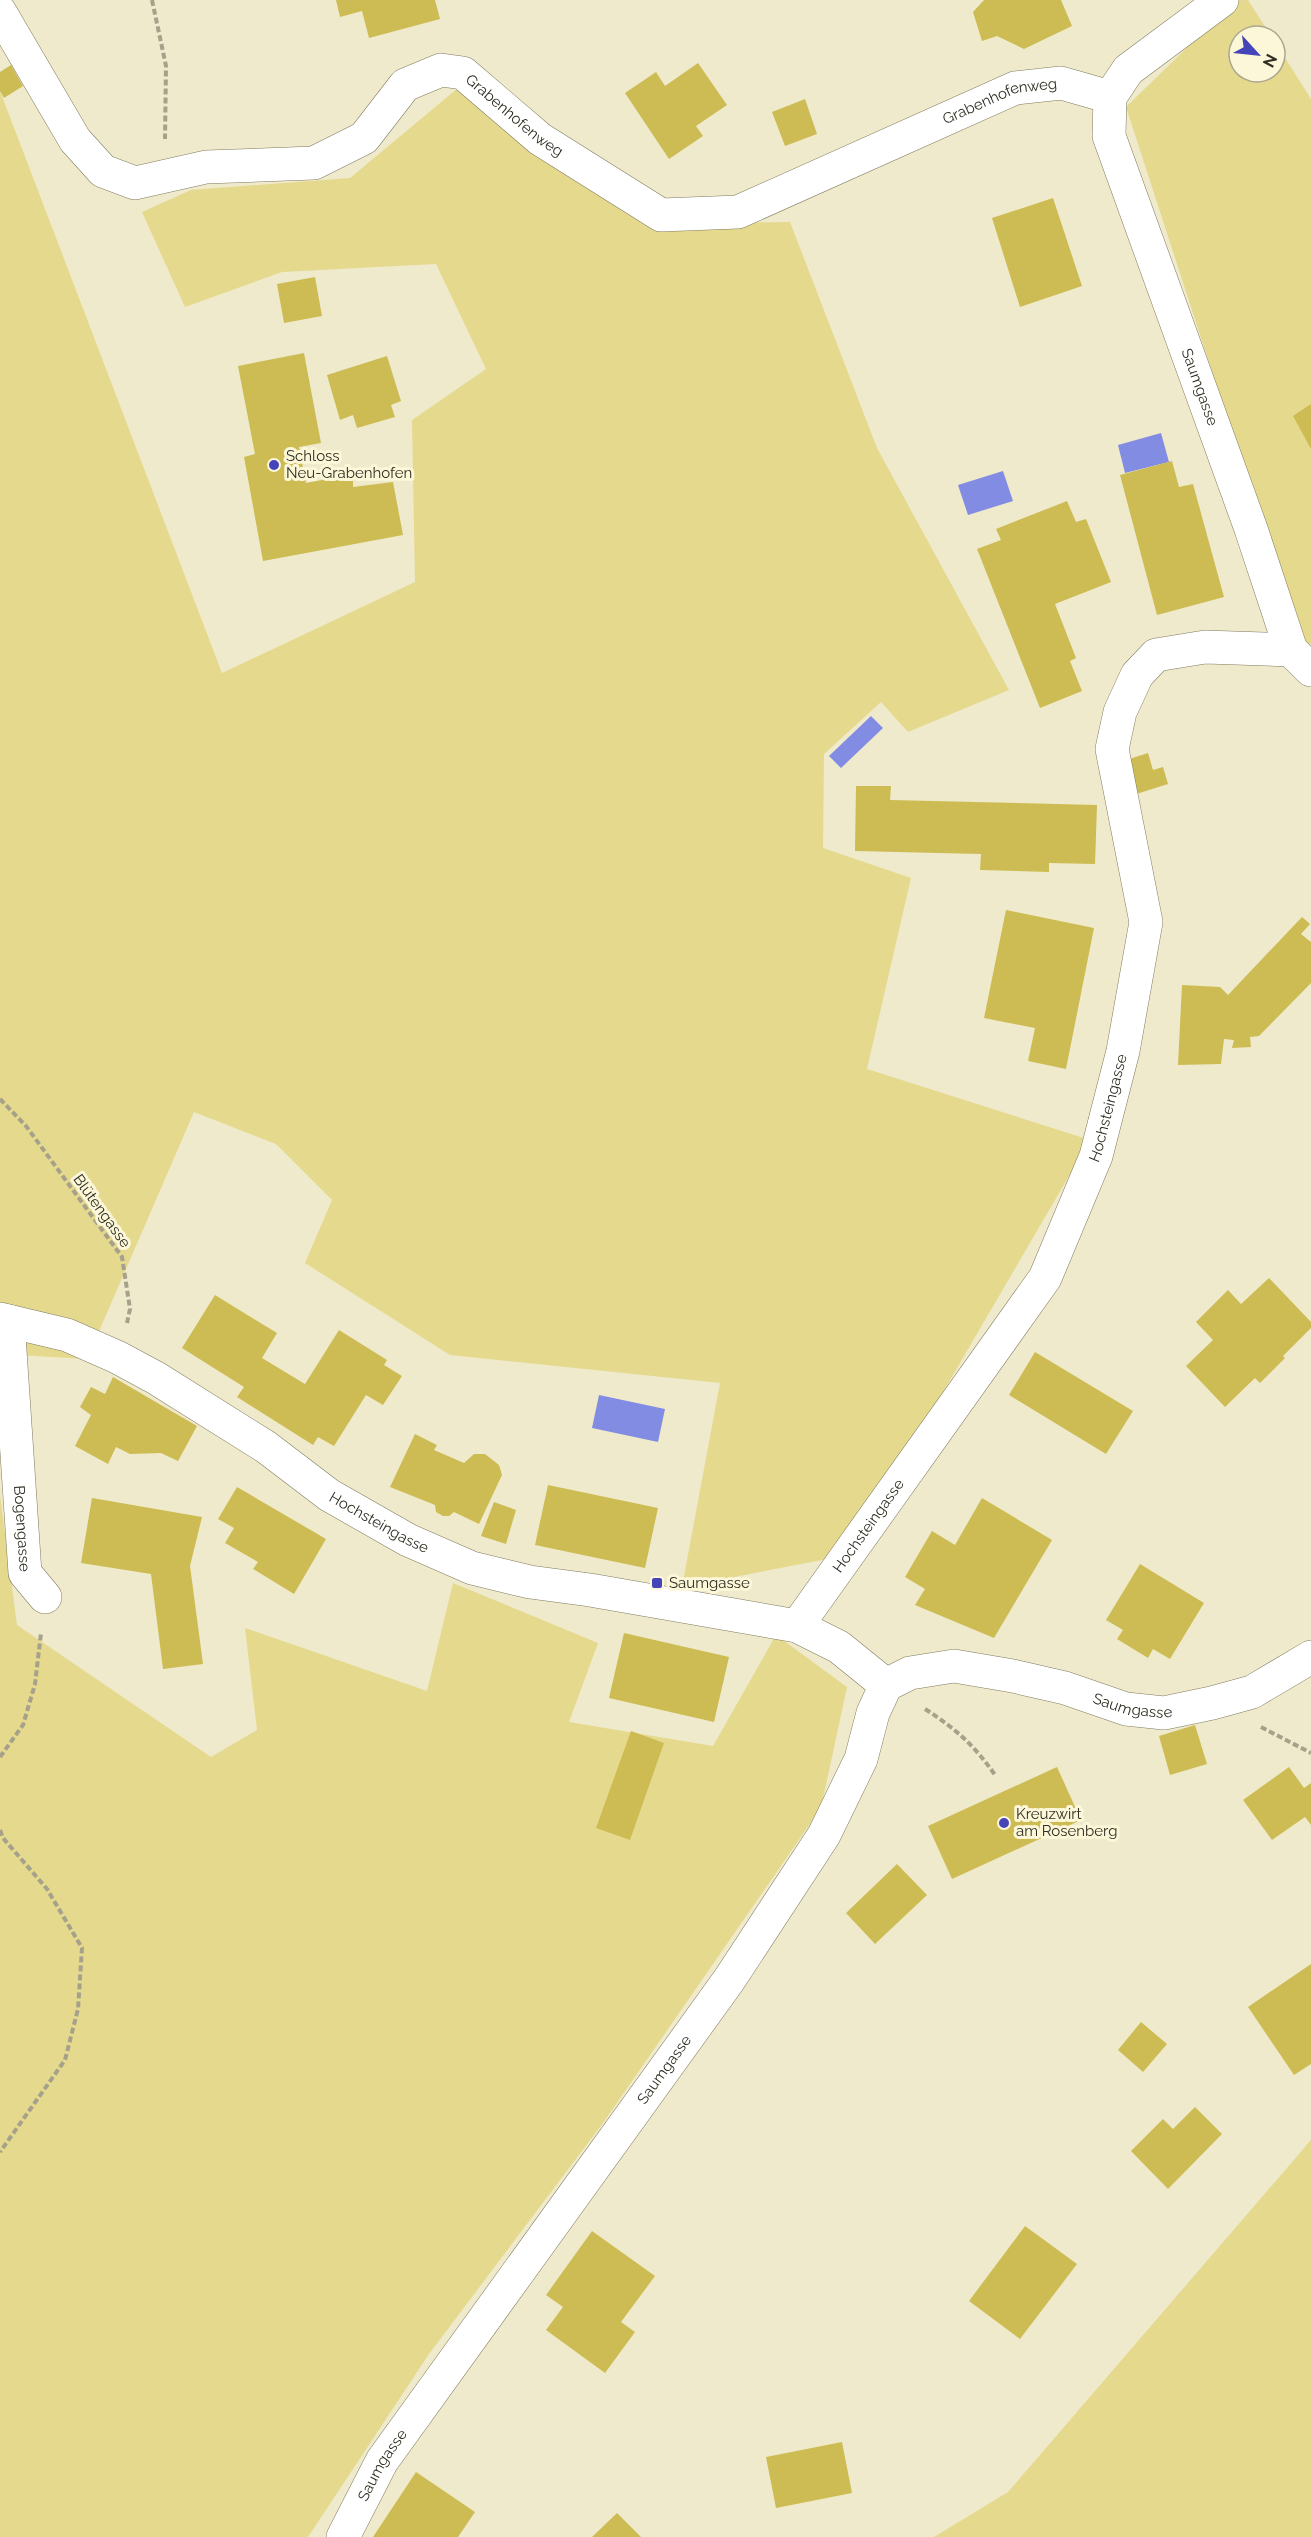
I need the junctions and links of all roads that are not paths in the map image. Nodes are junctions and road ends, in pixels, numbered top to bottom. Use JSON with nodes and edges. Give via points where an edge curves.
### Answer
{"nodes":[{"id":1,"x":1222,"y":0,"type":"edge"},
{"id":2,"x":0,"y":12,"type":"edge"},
{"id":3,"x":1110,"y":97,"type":"junction"},
{"id":4,"x":1301,"y":660,"type":"edge"},
{"id":5,"x":4,"y":1320,"type":"edge"},
{"id":6,"x":45,"y":1597,"type":"road end"},
{"id":7,"x":797,"y":1626,"type":"junction"},
{"id":8,"x":1311,"y":1657,"type":"edge"},
{"id":9,"x":886,"y":1685,"type":"junction"},
{"id":10,"x":343,"y":2537,"type":"edge"}],
"edges":[{"from":1,"to":3,"type":"street","via":[[1128,70]]},
{"from":2,"to":3,"type":"street","name":"Grabenhofenweg","via":[[75,140],[103,171],[135,183],[206,167],[314,162],[364,138],[405,85],[441,70],[463,73],[540,138],[661,215],[738,212],[1015,88],[1061,83]]},
{"from":3,"to":4,"type":"street","name":"Saumgasse","via":[[1109,136]]},
{"from":4,"to":7,"type":"street","name":"Hochsteingasse","via":[[1205,646],[1156,655],[1137,675],[1120,712],[1112,750],[1146,922],[1123,1051],[1096,1156],[1045,1278]]},
{"from":5,"to":6,"type":"street","name":"Bogengasse","via":[[25,1573]]},
{"from":5,"to":7,"type":"street","name":"Hochsteingasse","via":[[67,1335],[117,1357],[266,1447],[329,1495],[408,1540],[472,1568],[530,1582]]},
{"from":7,"to":9,"type":"street","name":"Hochsteingasse","via":[[839,1647]]},
{"from":8,"to":9,"type":"street","name":"Saumgasse","via":[[1252,1692],[1164,1713],[1126,1709],[1065,1688],[954,1666],[910,1673]]},
{"from":9,"to":10,"type":"street","name":"Saumgasse","via":[[873,1713],[861,1759],[824,1835],[729,1980],[382,2461]]}]}
